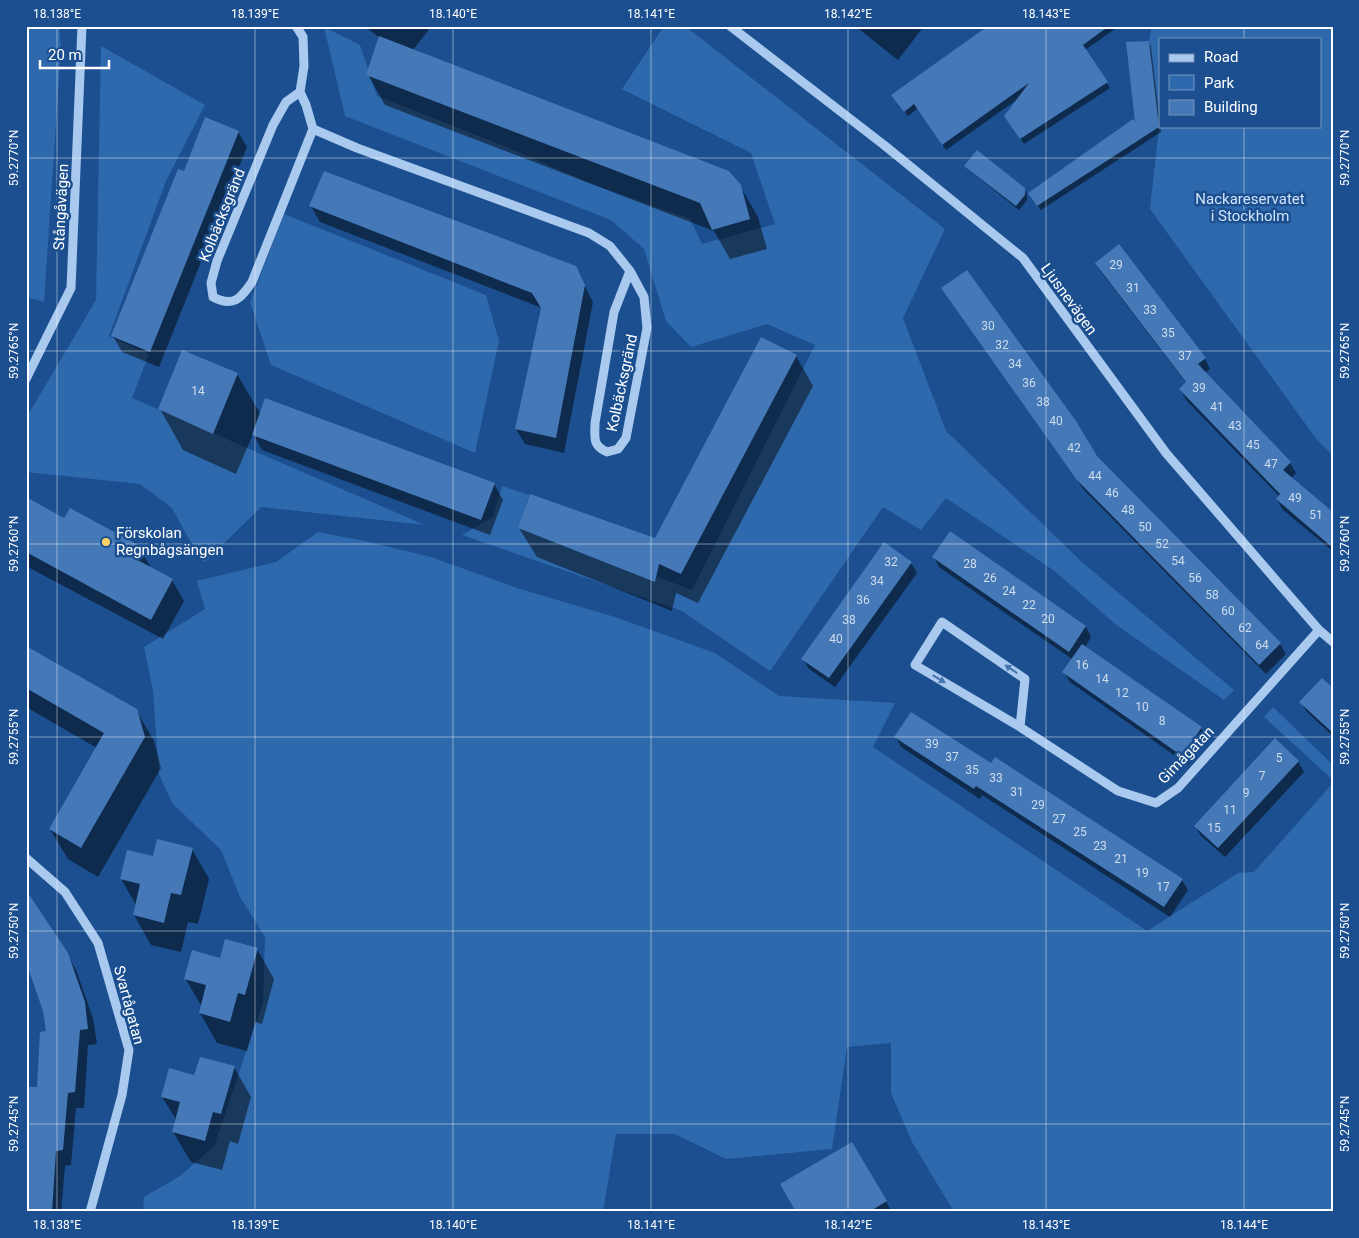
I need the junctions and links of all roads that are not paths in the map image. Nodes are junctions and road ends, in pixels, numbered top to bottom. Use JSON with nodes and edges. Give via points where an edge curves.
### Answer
{"nodes":[{"id":1,"x":82,"y":26,"type":"edge"},
{"id":2,"x":296,"y":26,"type":"edge"},
{"id":3,"x":730,"y":26,"type":"edge"},
{"id":4,"x":300,"y":92,"type":"junction"},
{"id":5,"x":313,"y":129,"type":"junction"},
{"id":6,"x":630,"y":272,"type":"junction"},
{"id":7,"x":26,"y":380,"type":"edge"},
{"id":8,"x":1319,"y":630,"type":"junction"},
{"id":9,"x":1333,"y":642,"type":"edge"},
{"id":10,"x":1020,"y":727,"type":"junction"},
{"id":11,"x":26,"y":858,"type":"edge"},
{"id":12,"x":90,"y":1212,"type":"edge"}],
"edges":[{"from":1,"to":7,"type":"street","name":"Stångåvägen","via":[[71,288]]},
{"from":2,"to":4,"type":"street","via":[[303,37],[304,66]]},
{"from":3,"to":8,"type":"street","name":"Ljusnevägen","via":[[1023,258],[1166,453]]},
{"from":4,"to":5,"type":"street"},
{"from":4,"to":5,"type":"street","name":"Kolbäcksgränd","via":[[286,102],[273,125],[217,261],[211,283],[213,297],[221,302],[242,297],[252,282]]},
{"from":5,"to":6,"type":"street","name":"Kolbäcksgränd","via":[[589,233],[610,246]]},
{"from":6,"to":6,"type":"street","name":"Kolbäcksgränd","via":[[644,297],[648,328],[626,438],[618,449],[607,452],[594,440],[594,422],[614,312]]},
{"from":8,"to":9,"type":"street","name":"Ljusnevägen"},
{"from":8,"to":10,"type":"street","name":"Gimågatan","via":[[1178,788],[1156,803],[1118,791]]},
{"from":10,"to":10,"type":"street","name":"Gimågatan","one_way":true,"via":[[1025,679],[942,622],[915,665]]},
{"from":11,"to":12,"type":"street","name":"Svartågatan","via":[[65,892],[98,943],[129,1050],[122,1095]]}]}
